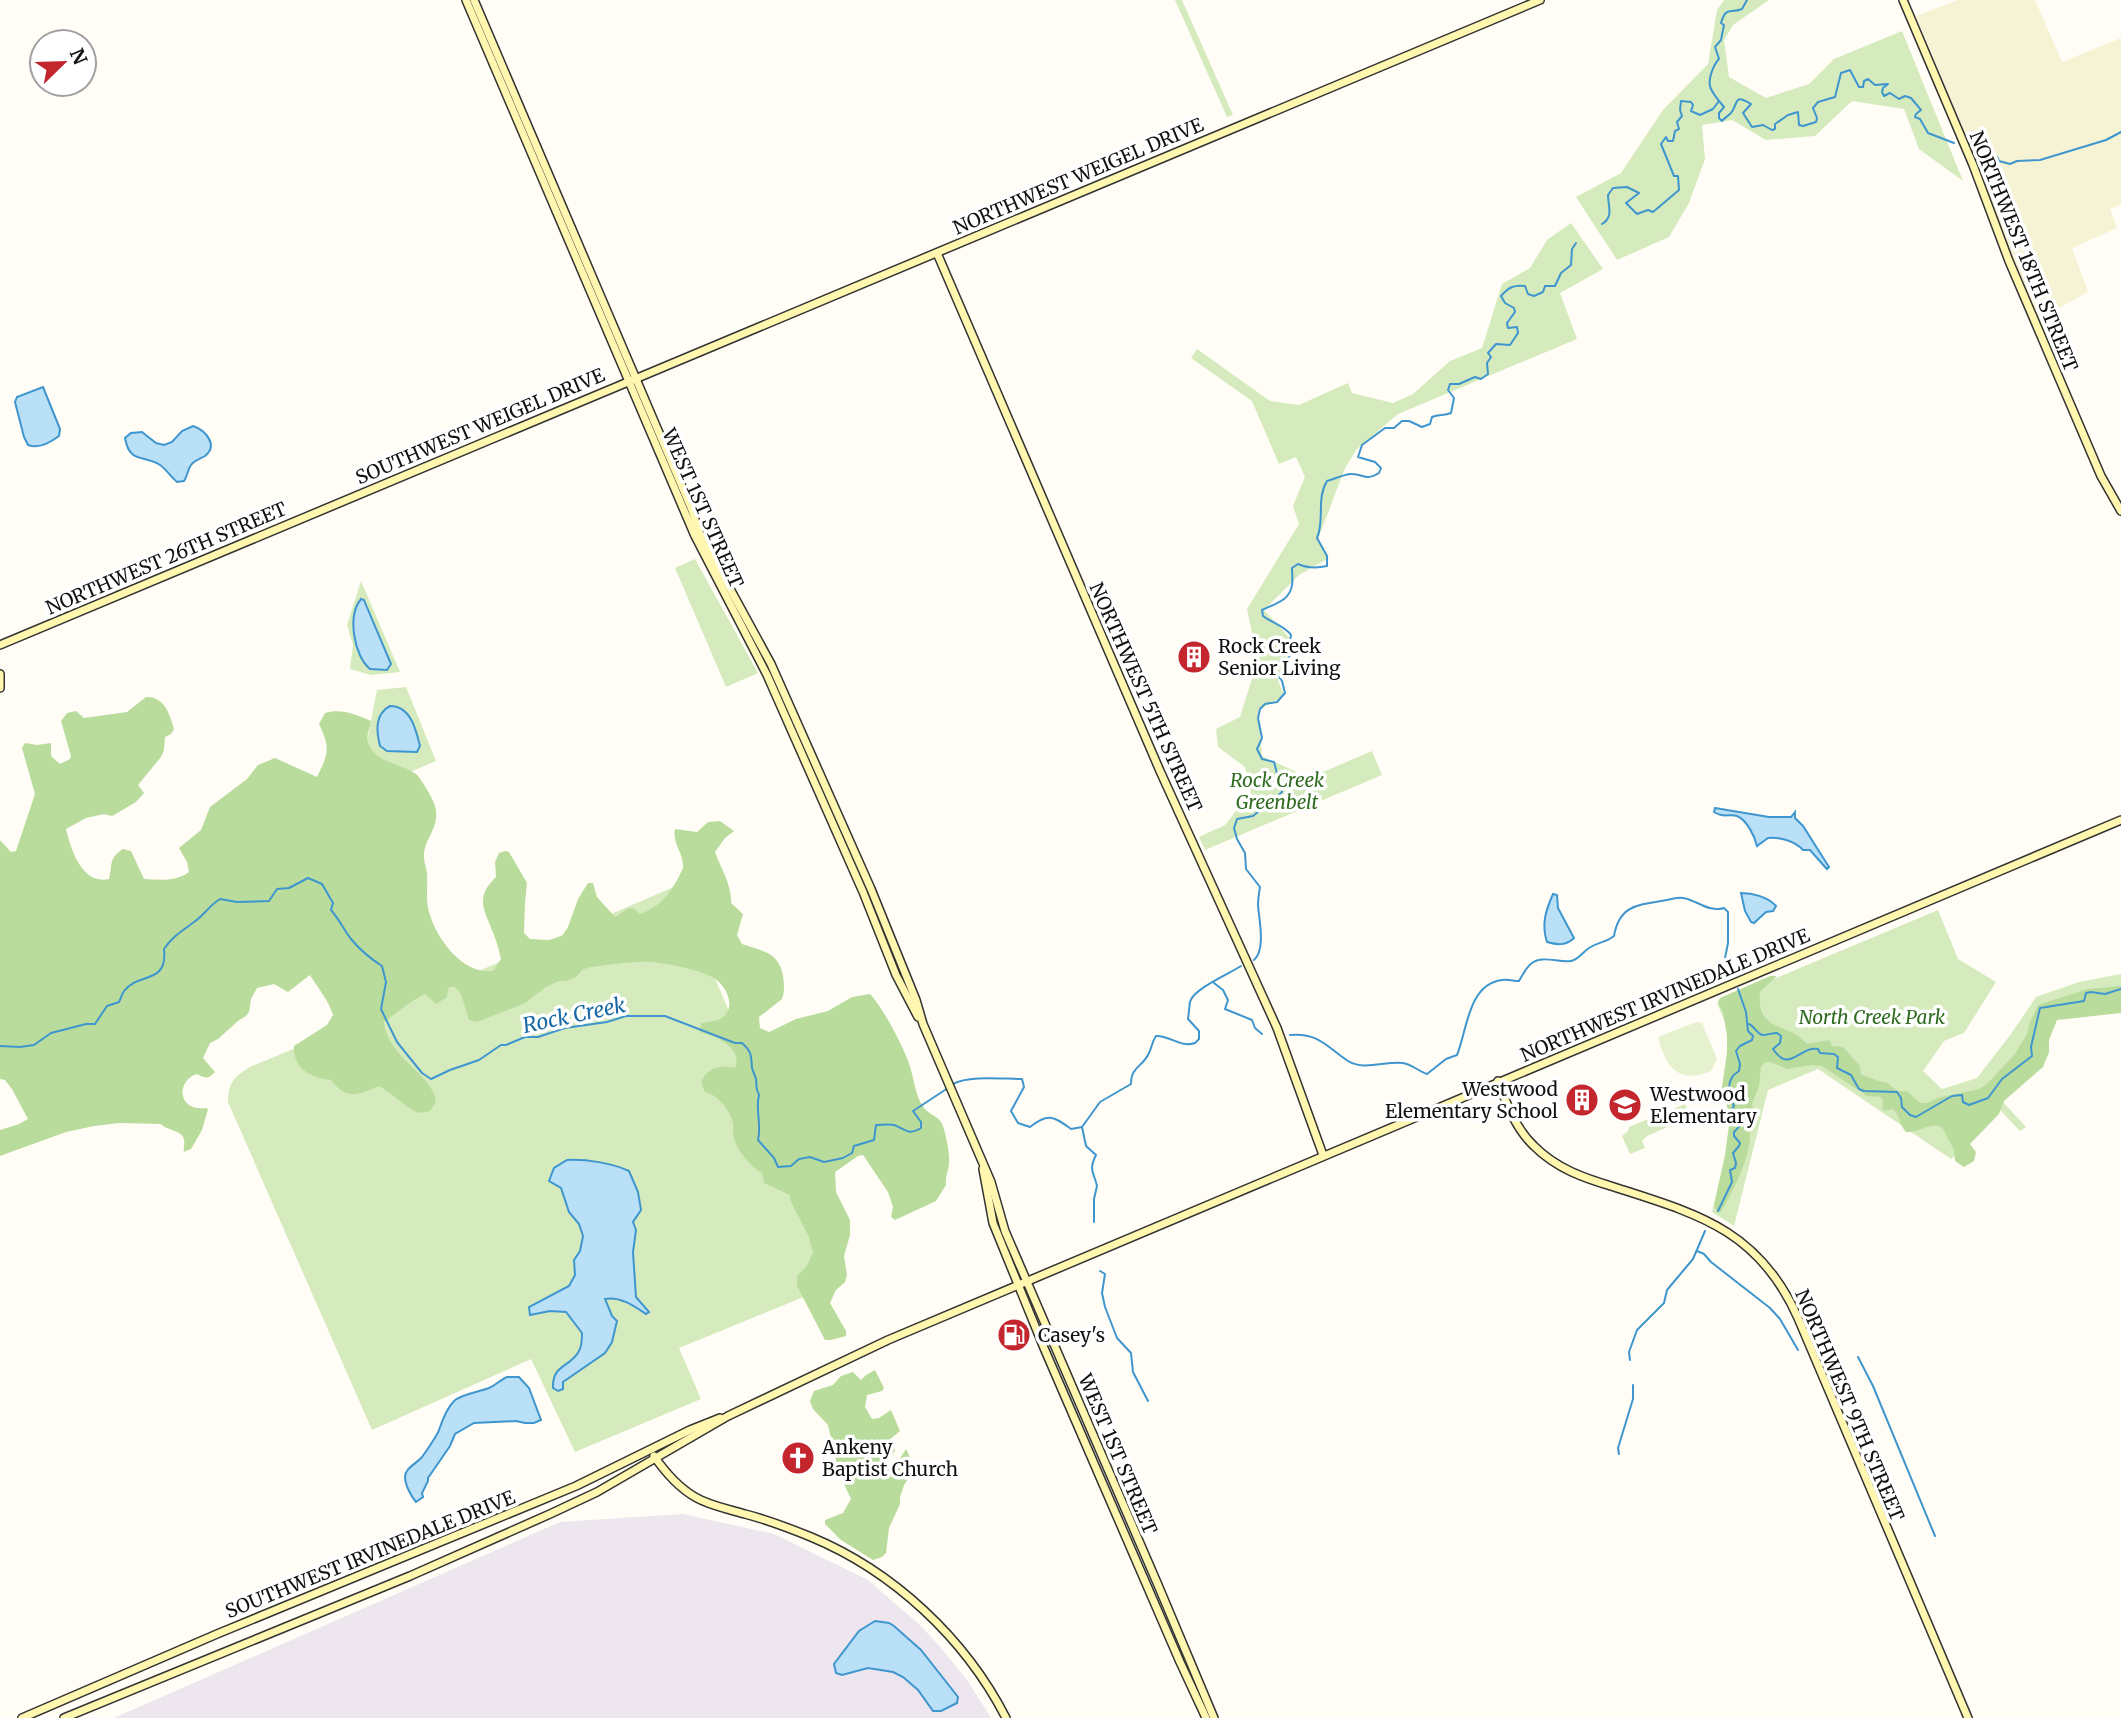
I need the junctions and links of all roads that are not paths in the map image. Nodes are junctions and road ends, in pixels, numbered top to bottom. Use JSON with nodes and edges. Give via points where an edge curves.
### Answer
{"nodes":[{"id":1,"x":466,"y":0,"type":"edge"},
{"id":2,"x":474,"y":0,"type":"edge"},
{"id":3,"x":1540,"y":0,"type":"edge"},
{"id":4,"x":1903,"y":0,"type":"edge"},
{"id":5,"x":937,"y":253,"type":"junction"},
{"id":6,"x":632,"y":379,"type":"junction"},
{"id":7,"x":344,"y":500,"type":"joint"},
{"id":8,"x":2121,"y":511,"type":"edge"},
{"id":9,"x":0,"y":645,"type":"edge"},
{"id":10,"x":0,"y":674,"type":"edge"},
{"id":11,"x":0,"y":688,"type":"edge"},
{"id":12,"x":2121,"y":820,"type":"edge"},
{"id":13,"x":1499,"y":1082,"type":"junction"},
{"id":14,"x":1323,"y":1155,"type":"junction"},
{"id":15,"x":982,"y":1161,"type":"junction"},
{"id":16,"x":1027,"y":1280,"type":"junction"},
{"id":17,"x":1017,"y":1284,"type":"junction"},
{"id":18,"x":727,"y":1416,"type":"junction"},
{"id":19,"x":650,"y":1450,"type":"junction"},
{"id":20,"x":656,"y":1457,"type":"junction"},
{"id":21,"x":22,"y":1718,"type":"edge"},
{"id":22,"x":64,"y":1718,"type":"edge"},
{"id":23,"x":1006,"y":1718,"type":"edge"},
{"id":24,"x":1206,"y":1718,"type":"edge"},
{"id":25,"x":1214,"y":1718,"type":"edge"},
{"id":26,"x":1968,"y":1718,"type":"edge"}],
"edges":[{"from":1,"to":6,"type":"main road","name":"WEST 1ST STREET"},
{"from":2,"to":6,"type":"main road","name":"WEST 1ST STREET"},
{"from":3,"to":5,"type":"main road","name":"NORTHWEST WEIGEL DRIVE"},
{"from":4,"to":8,"type":"main road","name":"NORTHWEST 18TH STREET","via":[[2013,272],[2101,476]]},
{"from":5,"to":6,"type":"main road","name":"NORTHWEST WEIGEL DRIVE"},
{"from":5,"to":14,"type":"main road","name":"NORTHWEST 5TH STREET","via":[[1160,771],[1277,1028]]},
{"from":6,"to":7,"type":"main road","name":"SOUTHWEST WEIGEL DRIVE"},
{"from":6,"to":15,"type":"main road","name":"WEST 1ST STREET","via":[[705,544],[771,664],[866,877]]},
{"from":7,"to":9,"type":"main road","name":"NORTHWEST 26TH STREET"},
{"from":10,"to":11,"type":"main road"},
{"from":12,"to":13,"type":"main road","name":"NORTHWEST IRVINEDALE DRIVE"},
{"from":13,"to":14,"type":"main road","name":"NORTHWEST IRVINEDALE DRIVE"},
{"from":13,"to":26,"type":"main road","name":"NORTHWEST 9TH STREET","via":[[1521,1130],[1555,1164],[1708,1220],[1748,1247],[1778,1281],[1794,1308]]},
{"from":14,"to":16,"type":"main road","name":"NORTHWEST IRVINEDALE DRIVE"},
{"from":15,"to":16,"type":"main road","name":"WEST 1ST STREET"},
{"from":15,"to":17,"type":"main road","name":"WEST 1ST STREET","via":[[993,1223]]},
{"from":16,"to":17,"type":"main road","name":"SOUTHWEST IRVINEDALE DRIVE"},
{"from":16,"to":25,"type":"main road","name":"WEST 1ST STREET"},
{"from":17,"to":18,"type":"main road","name":"SOUTHWEST IRVINEDALE DRIVE"},
{"from":17,"to":24,"type":"main road","name":"WEST 1ST STREET"},
{"from":18,"to":19,"type":"main road","name":"SOUTHWEST IRVINEDALE DRIVE"},
{"from":18,"to":20,"type":"main road","name":"SOUTHWEST IRVINEDALE DRIVE"},
{"from":19,"to":20,"type":"main road"},
{"from":19,"to":21,"type":"main road","name":"SOUTHWEST IRVINEDALE DRIVE","via":[[576,1486]]},
{"from":20,"to":22,"type":"main road","name":"SOUTHWEST IRVINEDALE DRIVE","via":[[597,1492],[410,1576]]},
{"from":20,"to":23,"type":"main road","via":[[681,1487],[702,1501],[793,1529],[831,1546],[907,1595],[955,1643]]}]}
